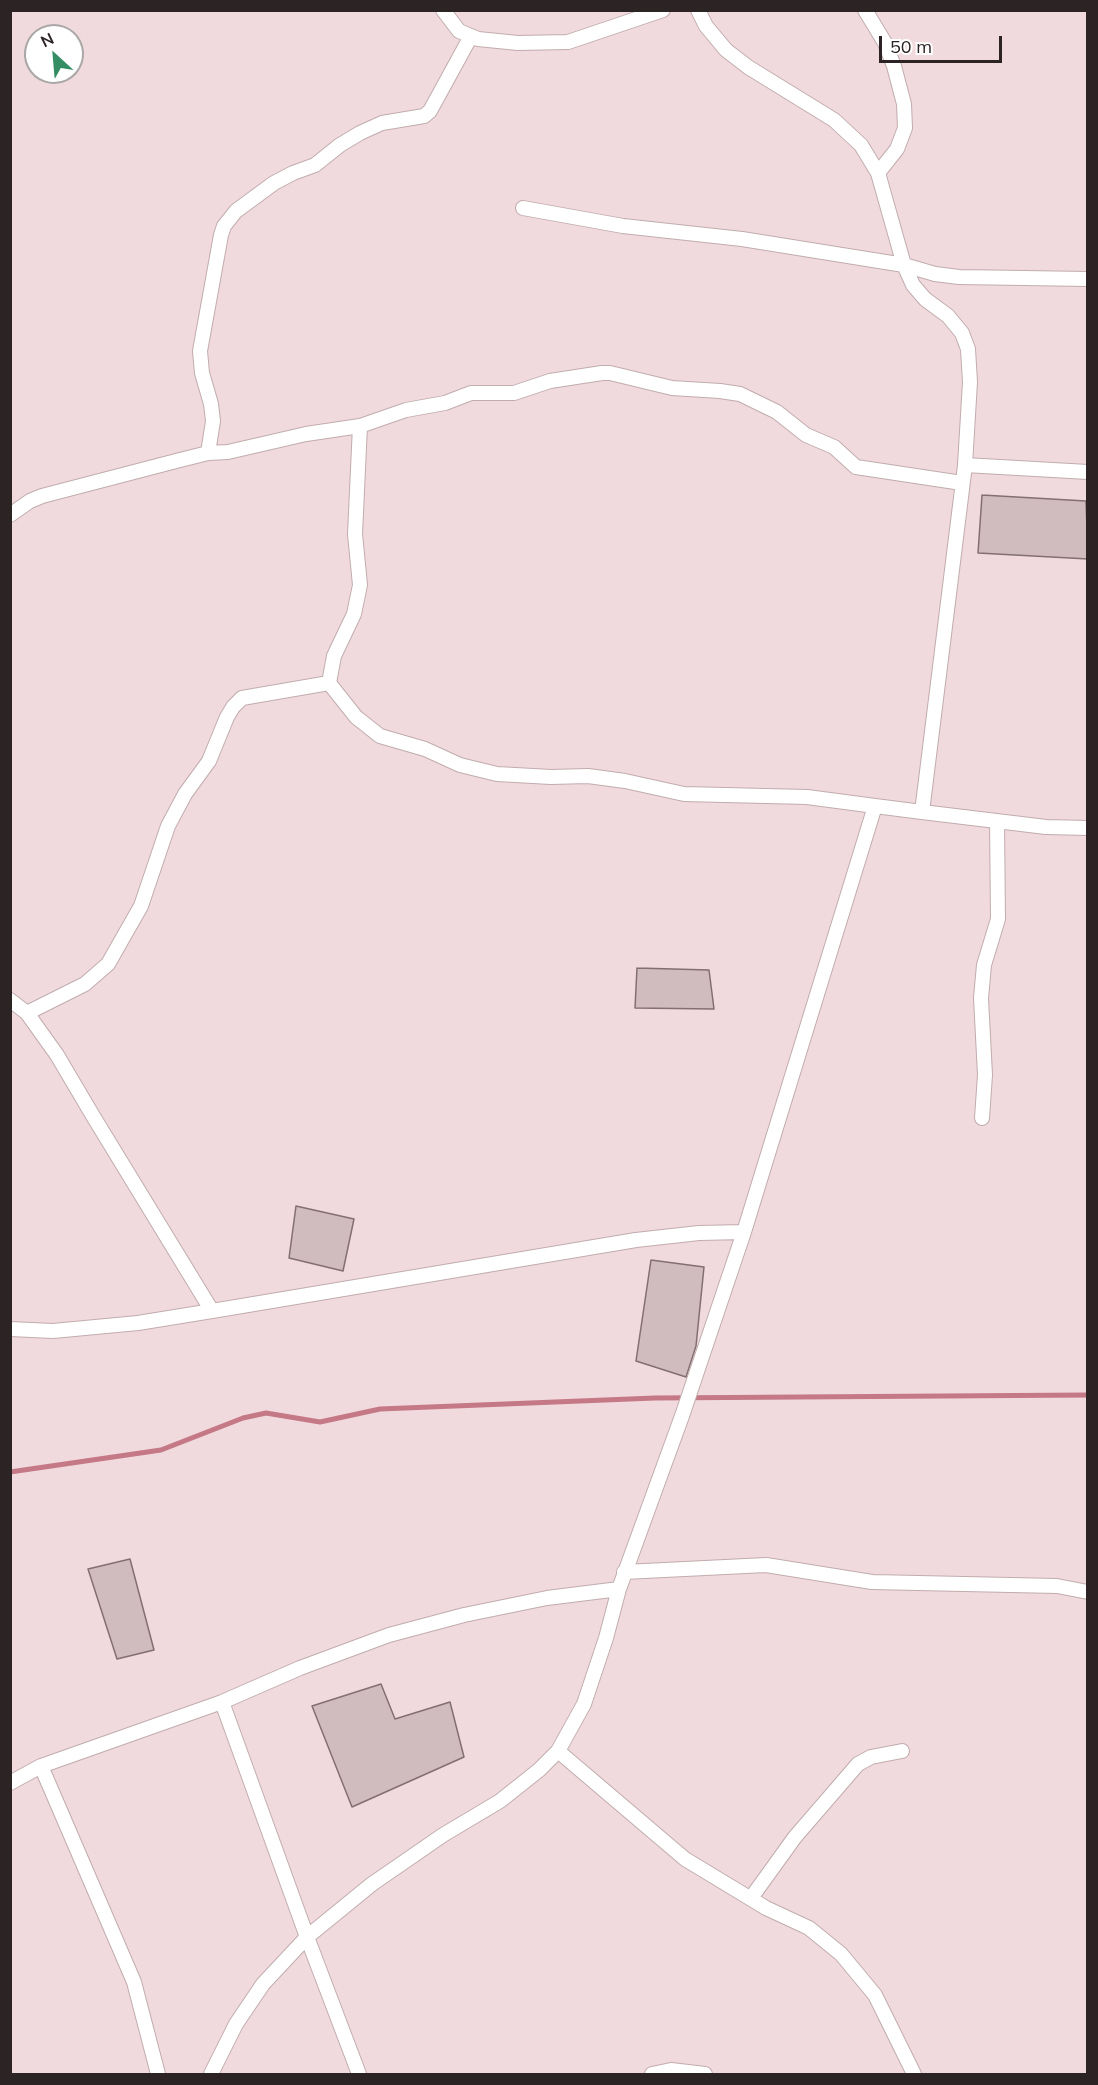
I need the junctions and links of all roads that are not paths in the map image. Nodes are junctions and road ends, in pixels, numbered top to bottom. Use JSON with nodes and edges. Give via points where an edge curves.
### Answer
{"nodes":[{"id":1,"x":443,"y":10,"type":"edge"},
{"id":2,"x":663,"y":10,"type":"edge"},
{"id":3,"x":698,"y":10,"type":"edge"},
{"id":4,"x":865,"y":10,"type":"edge"},
{"id":5,"x":471,"y":36,"type":"junction"},
{"id":6,"x":878,"y":173,"type":"junction"},
{"id":7,"x":523,"y":208,"type":"dead end"},
{"id":8,"x":904,"y":265,"type":"junction"},
{"id":9,"x":1088,"y":279,"type":"edge"},
{"id":10,"x":360,"y":426,"type":"junction"},
{"id":11,"x":208,"y":453,"type":"junction"},
{"id":12,"x":964,"y":465,"type":"junction"},
{"id":13,"x":1088,"y":472,"type":"edge"},
{"id":14,"x":962,"y":483,"type":"junction"},
{"id":15,"x":10,"y":515,"type":"edge"},
{"id":16,"x":329,"y":683,"type":"junction"},
{"id":17,"x":875,"y":806,"type":"junction"},
{"id":18,"x":922,"y":812,"type":"junction"},
{"id":19,"x":997,"y":821,"type":"junction"},
{"id":20,"x":1088,"y":828,"type":"edge"},
{"id":21,"x":10,"y":1000,"type":"edge"},
{"id":22,"x":27,"y":1013,"type":"junction"},
{"id":23,"x":982,"y":1118,"type":"dead end"},
{"id":24,"x":744,"y":1232,"type":"junction"},
{"id":25,"x":212,"y":1311,"type":"junction"},
{"id":26,"x":10,"y":1329,"type":"edge"},
{"id":27,"x":624,"y":1572,"type":"junction"},
{"id":28,"x":619,"y":1589,"type":"junction"},
{"id":29,"x":1088,"y":1592,"type":"edge"},
{"id":30,"x":222,"y":1702,"type":"junction"},
{"id":31,"x":558,"y":1751,"type":"junction"},
{"id":32,"x":902,"y":1751,"type":"dead end"},
{"id":33,"x":41,"y":1766,"type":"junction"},
{"id":34,"x":10,"y":1784,"type":"edge"},
{"id":35,"x":751,"y":1898,"type":"junction"},
{"id":36,"x":307,"y":1937,"type":"junction"},
{"id":37,"x":158,"y":2074,"type":"edge"},
{"id":38,"x":212,"y":2074,"type":"edge"},
{"id":39,"x":359,"y":2074,"type":"edge"},
{"id":40,"x":652,"y":2074,"type":"edge"},
{"id":41,"x":705,"y":2074,"type":"edge"},
{"id":42,"x":914,"y":2074,"type":"edge"}],
"edges":[{"from":1,"to":5,"type":"street","via":[[459,31]]},
{"from":2,"to":5,"type":"street","via":[[568,42],[518,43]]},
{"from":3,"to":6,"type":"street","via":[[705,26],[726,50],[841,126],[861,145]]},
{"from":4,"to":6,"type":"street","via":[[888,51],[904,104],[905,128],[897,149]]},
{"from":5,"to":11,"type":"street","via":[[424,116],[382,123],[360,133],[315,165],[274,183],[224,226],[200,351],[213,421]]},
{"from":6,"to":8,"type":"street"},
{"from":7,"to":8,"type":"street","via":[[623,226],[742,238]]},
{"from":8,"to":9,"type":"street","via":[[959,277]]},
{"from":8,"to":12,"type":"street","via":[[913,285],[948,316],[969,349]]},
{"from":10,"to":11,"type":"street"},
{"from":10,"to":14,"type":"street","via":[[471,393],[514,393],[571,376],[610,373],[672,388],[740,394],[777,412],[806,435],[834,447],[860,468]]},
{"from":10,"to":16,"type":"street","via":[[355,525],[360,585],[354,614],[334,656]]},
{"from":11,"to":15,"type":"street","via":[[42,496]]},
{"from":12,"to":13,"type":"street"},
{"from":12,"to":14,"type":"street"},
{"from":14,"to":18,"type":"street"},
{"from":16,"to":17,"type":"street","via":[[356,717],[380,736],[497,774],[588,776],[684,794],[807,797]]},
{"from":16,"to":22,"type":"street","via":[[242,698],[233,707],[209,761],[168,826],[141,906],[108,964],[85,984]]},
{"from":17,"to":18,"type":"street"},
{"from":17,"to":24,"type":"street"},
{"from":18,"to":19,"type":"street"},
{"from":19,"to":20,"type":"street"},
{"from":19,"to":23,"type":"street","via":[[998,919],[984,965],[981,998],[985,1075]]},
{"from":21,"to":22,"type":"street"},
{"from":22,"to":25,"type":"street","via":[[57,1055]]},
{"from":24,"to":25,"type":"street","via":[[636,1240]]},
{"from":24,"to":27,"type":"street"},
{"from":25,"to":26,"type":"street","via":[[53,1331]]},
{"from":27,"to":28,"type":"street"},
{"from":27,"to":29,"type":"street","via":[[766,1566],[872,1582],[1057,1586]]},
{"from":28,"to":30,"type":"street","via":[[547,1598],[389,1635]]},
{"from":28,"to":31,"type":"street","via":[[584,1704]]},
{"from":30,"to":33,"type":"street"},
{"from":30,"to":36,"type":"street"},
{"from":31,"to":35,"type":"street","via":[[685,1859]]},
{"from":31,"to":36,"type":"street","via":[[500,1801],[372,1884]]},
{"from":32,"to":35,"type":"street","via":[[871,1757],[858,1764],[795,1837]]},
{"from":33,"to":34,"type":"street"},
{"from":33,"to":37,"type":"street","via":[[134,1982]]},
{"from":35,"to":42,"type":"street","via":[[809,1928],[841,1954],[875,1995]]},
{"from":36,"to":38,"type":"street","via":[[263,1984],[236,2024]]},
{"from":36,"to":39,"type":"street"},
{"from":40,"to":41,"type":"street","via":[[671,2070]]}]}
